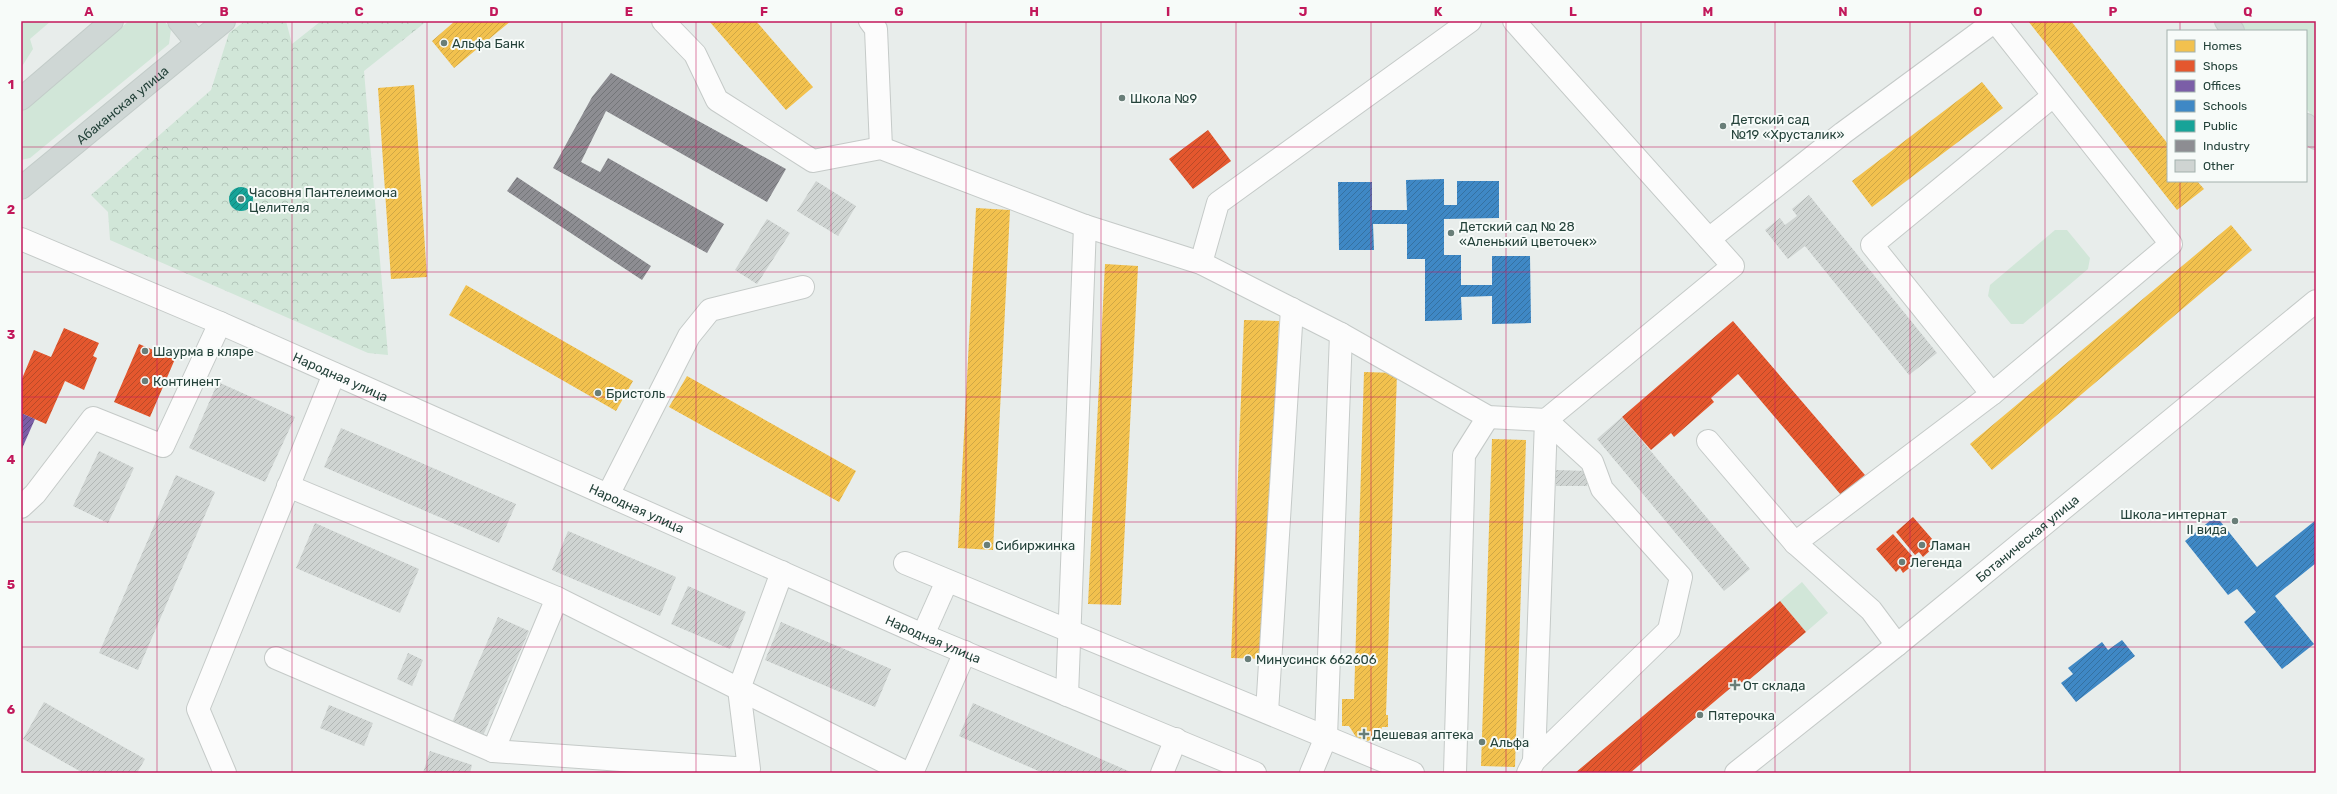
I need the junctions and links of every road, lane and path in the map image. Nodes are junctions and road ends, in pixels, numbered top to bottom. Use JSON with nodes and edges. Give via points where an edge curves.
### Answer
{"nodes":[{"id":1,"x":112,"y":21,"type":"edge"},
{"id":2,"x":179,"y":21,"type":"edge"},
{"id":3,"x":224,"y":21,"type":"edge"},
{"id":4,"x":663,"y":21,"type":"edge"},
{"id":5,"x":870,"y":21,"type":"edge"},
{"id":6,"x":1470,"y":21,"type":"edge"},
{"id":7,"x":1514,"y":21,"type":"edge"},
{"id":8,"x":1995,"y":21,"type":"edge"},
{"id":9,"x":2214,"y":21,"type":"edge"},
{"id":10,"x":2226,"y":21,"type":"edge"},
{"id":11,"x":2227,"y":30,"type":"edge"},
{"id":12,"x":2232,"y":30,"type":"edge"},
{"id":13,"x":197,"y":43,"type":"junction"},
{"id":14,"x":2053,"y":96,"type":"junction"},
{"id":15,"x":21,"y":99,"type":"edge"},
{"id":16,"x":2307,"y":126,"type":"edge"},
{"id":17,"x":2316,"y":138,"type":"edge"},
{"id":18,"x":880,"y":148,"type":"junction"},
{"id":19,"x":30,"y":176,"type":"edge"},
{"id":20,"x":21,"y":188,"type":"edge"},
{"id":21,"x":1085,"y":226,"type":"junction"},
{"id":22,"x":21,"y":239,"type":"edge"},
{"id":23,"x":1709,"y":239,"type":"junction"},
{"id":24,"x":1201,"y":263,"type":"junction"},
{"id":25,"x":803,"y":286,"type":"dead end"},
{"id":26,"x":2316,"y":301,"type":"edge"},
{"id":27,"x":1292,"y":309,"type":"junction"},
{"id":28,"x":220,"y":323,"type":"junction"},
{"id":29,"x":1341,"y":334,"type":"junction"},
{"id":30,"x":334,"y":374,"type":"junction"},
{"id":31,"x":1992,"y":394,"type":"junction"},
{"id":32,"x":1488,"y":417,"type":"junction"},
{"id":33,"x":1546,"y":420,"type":"junction"},
{"id":34,"x":1708,"y":441,"type":"dead end"},
{"id":35,"x":288,"y":486,"type":"junction"},
{"id":36,"x":608,"y":495,"type":"junction"},
{"id":37,"x":21,"y":507,"type":"edge"},
{"id":38,"x":1795,"y":543,"type":"junction"},
{"id":39,"x":905,"y":564,"type":"dead end"},
{"id":40,"x":782,"y":572,"type":"junction"},
{"id":41,"x":947,"y":581,"type":"junction"},
{"id":42,"x":557,"y":598,"type":"junction"},
{"id":43,"x":1069,"y":631,"type":"junction"},
{"id":44,"x":923,"y":635,"type":"junction"},
{"id":45,"x":1897,"y":644,"type":"junction"},
{"id":46,"x":965,"y":652,"type":"junction"},
{"id":47,"x":276,"y":658,"type":"dead end"},
{"id":48,"x":739,"y":689,"type":"junction"},
{"id":49,"x":1067,"y":695,"type":"junction"},
{"id":50,"x":1267,"y":712,"type":"junction"},
{"id":51,"x":1326,"y":737,"type":"junction"},
{"id":52,"x":1176,"y":739,"type":"junction"},
{"id":53,"x":492,"y":751,"type":"junction"},
{"id":54,"x":1531,"y":767,"type":"edge"},
{"id":55,"x":1248,"y":772,"type":"edge"},
{"id":56,"x":1405,"y":772,"type":"edge"},
{"id":57,"x":225,"y":773,"type":"edge"},
{"id":58,"x":906,"y":773,"type":"edge"},
{"id":59,"x":912,"y":773,"type":"edge"},
{"id":60,"x":1162,"y":773,"type":"edge"},
{"id":61,"x":1311,"y":773,"type":"edge"},
{"id":62,"x":1455,"y":773,"type":"edge"},
{"id":63,"x":1736,"y":773,"type":"edge"}],
"edges":[{"from":1,"to":15,"type":"main road"},
{"from":2,"to":13,"type":"main road"},
{"from":3,"to":13,"type":"main road","name":"Абаканская улица"},
{"from":4,"to":18,"type":"street","via":[[695,54],[717,100],[813,161]]},
{"from":5,"to":18,"type":"street","via":[[876,29]]},
{"from":6,"to":24,"type":"street","via":[[1218,203]]},
{"from":7,"to":23,"type":"street"},
{"from":8,"to":14,"type":"street"},
{"from":8,"to":23,"type":"street","via":[[1849,129]]},
{"from":9,"to":11,"type":"street"},
{"from":10,"to":12,"type":"main road"},
{"from":13,"to":19,"type":"main road","name":"Абаканская улица"},
{"from":14,"to":31,"type":"street","via":[[2171,244]]},
{"from":14,"to":31,"type":"street","via":[[1872,245]]},
{"from":16,"to":17,"type":"main road"},
{"from":18,"to":21,"type":"street"},
{"from":19,"to":20,"type":"main road","name":"Абаканская улица"},
{"from":21,"to":24,"type":"street"},
{"from":21,"to":43,"type":"street"},
{"from":22,"to":28,"type":"street","name":"Народная улица"},
{"from":23,"to":33,"type":"street","via":[[1733,266]]},
{"from":24,"to":27,"type":"street"},
{"from":25,"to":36,"type":"street","via":[[710,310],[689,336]]},
{"from":26,"to":45,"type":"street","name":"Ботаническая улица"},
{"from":27,"to":29,"type":"street"},
{"from":27,"to":50,"type":"street"},
{"from":28,"to":30,"type":"street","name":"Народная улица"},
{"from":28,"to":37,"type":"street","via":[[162,446],[93,418],[35,494]]},
{"from":29,"to":32,"type":"street"},
{"from":29,"to":51,"type":"street"},
{"from":30,"to":35,"type":"street"},
{"from":30,"to":36,"type":"street","name":"Народная улица"},
{"from":31,"to":38,"type":"street"},
{"from":32,"to":33,"type":"street"},
{"from":32,"to":62,"type":"street","via":[[1464,455]]},
{"from":33,"to":54,"type":"street"},
{"from":33,"to":54,"type":"street","via":[[1592,462],[1602,489],[1681,577],[1669,630]]},
{"from":34,"to":38,"type":"street"},
{"from":35,"to":42,"type":"street"},
{"from":35,"to":57,"type":"street","via":[[198,709]]},
{"from":36,"to":40,"type":"street","name":"Народная улица"},
{"from":38,"to":45,"type":"street","via":[[1871,610]]},
{"from":39,"to":41,"type":"street"},
{"from":40,"to":44,"type":"street","name":"Народная улица"},
{"from":40,"to":48,"type":"street"},
{"from":41,"to":43,"type":"street"},
{"from":41,"to":44,"type":"street"},
{"from":42,"to":48,"type":"street"},
{"from":42,"to":53,"type":"street"},
{"from":43,"to":49,"type":"street"},
{"from":43,"to":50,"type":"street"},
{"from":44,"to":46,"type":"street","name":"Народная улица"},
{"from":45,"to":63,"type":"street","name":"Ботаническая улица"},
{"from":46,"to":49,"type":"street","name":"Народная улица"},
{"from":46,"to":59,"type":"street"},
{"from":47,"to":53,"type":"street"},
{"from":48,"to":53,"type":"street","via":[[749,769]]},
{"from":48,"to":58,"type":"street"},
{"from":49,"to":52,"type":"street","name":"Народная улица"},
{"from":50,"to":51,"type":"street"},
{"from":51,"to":56,"type":"street"},
{"from":51,"to":61,"type":"street"},
{"from":52,"to":55,"type":"street","name":"Народная улица"},
{"from":52,"to":60,"type":"street"}]}
